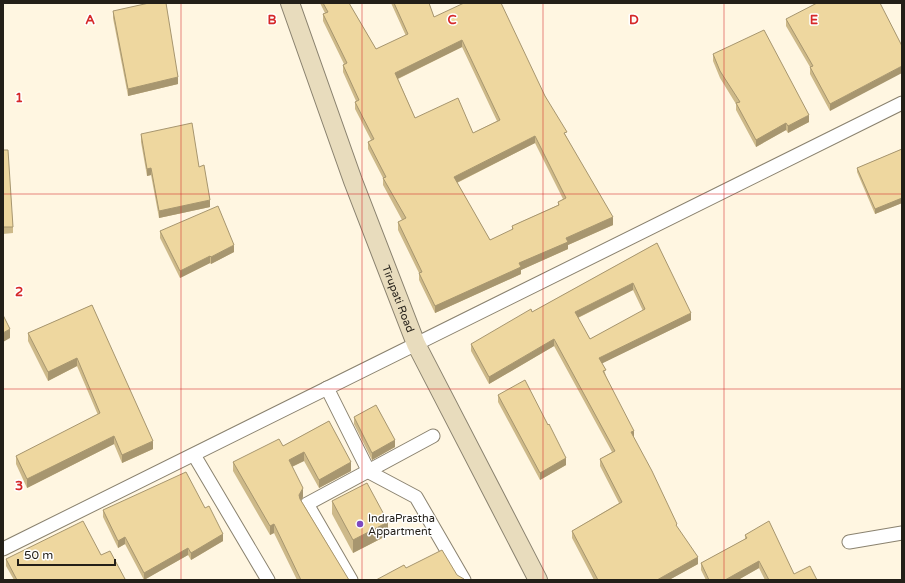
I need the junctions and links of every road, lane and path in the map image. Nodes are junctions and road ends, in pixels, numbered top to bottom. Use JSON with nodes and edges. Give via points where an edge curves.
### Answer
{"nodes":[{"id":1,"x":290,"y":3,"type":"edge"},
{"id":2,"x":902,"y":103,"type":"edge"},
{"id":3,"x":416,"y":344,"type":"junction"},
{"id":4,"x":327,"y":388,"type":"junction"},
{"id":5,"x":433,"y":436,"type":"dead end"},
{"id":6,"x":194,"y":454,"type":"junction"},
{"id":7,"x":369,"y":472,"type":"junction"},
{"id":8,"x":902,"y":533,"type":"edge"},
{"id":9,"x":849,"y":542,"type":"dead end"},
{"id":10,"x":3,"y":549,"type":"edge"},
{"id":11,"x":268,"y":580,"type":"edge"},
{"id":12,"x":351,"y":580,"type":"edge"},
{"id":13,"x":464,"y":580,"type":"edge"},
{"id":14,"x":538,"y":580,"type":"edge"}],
"edges":[{"from":1,"to":3,"type":"street","name":"Tirupati Road","via":[[352,181]]},
{"from":2,"to":3,"type":"street"},
{"from":3,"to":4,"type":"street"},
{"from":3,"to":14,"type":"street","name":"Tirupati Road"},
{"from":4,"to":6,"type":"street"},
{"from":4,"to":7,"type":"street"},
{"from":5,"to":7,"type":"street"},
{"from":6,"to":10,"type":"street"},
{"from":6,"to":11,"type":"street"},
{"from":7,"to":12,"type":"street","via":[[307,504]]},
{"from":7,"to":13,"type":"street","via":[[416,497]]},
{"from":8,"to":9,"type":"street"}]}
